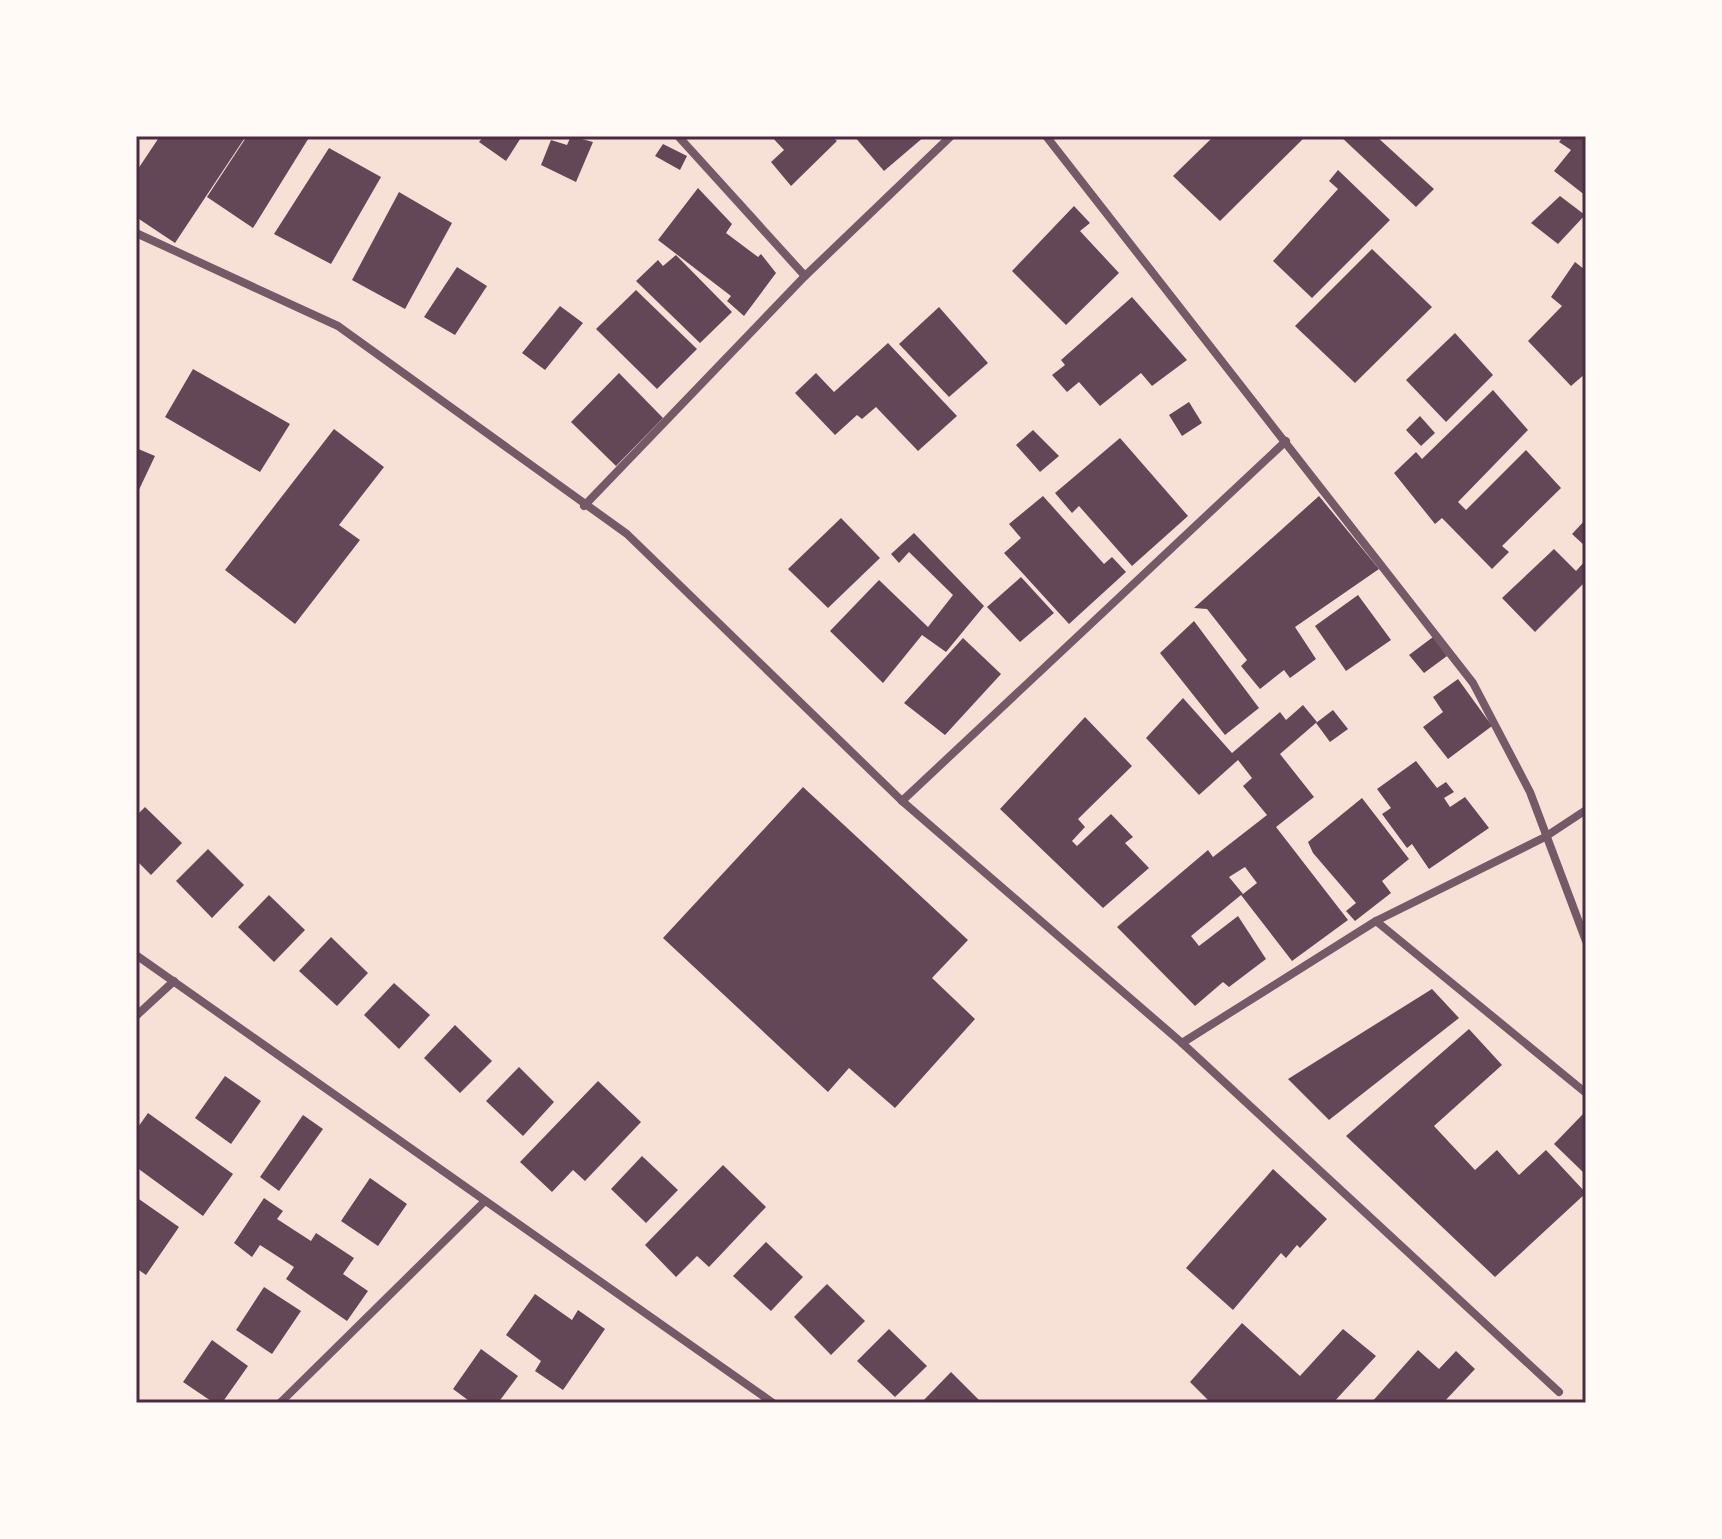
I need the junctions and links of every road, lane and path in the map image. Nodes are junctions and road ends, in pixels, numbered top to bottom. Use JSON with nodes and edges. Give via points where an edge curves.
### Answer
{"nodes":[{"id":1,"x":678,"y":136,"type":"edge"},
{"id":2,"x":951,"y":136,"type":"edge"},
{"id":3,"x":1046,"y":136,"type":"edge"},
{"id":4,"x":136,"y":233,"type":"edge"},
{"id":5,"x":805,"y":276,"type":"junction"},
{"id":6,"x":1286,"y":441,"type":"junction"},
{"id":7,"x":584,"y":506,"type":"junction"},
{"id":8,"x":902,"y":801,"type":"junction"},
{"id":9,"x":1586,"y":810,"type":"edge"},
{"id":10,"x":1545,"y":837,"type":"junction"},
{"id":11,"x":1376,"y":921,"type":"junction"},
{"id":12,"x":1586,"y":941,"type":"edge"},
{"id":13,"x":136,"y":955,"type":"edge"},
{"id":14,"x":174,"y":981,"type":"junction"},
{"id":15,"x":136,"y":1016,"type":"edge"},
{"id":16,"x":1182,"y":1043,"type":"junction"},
{"id":17,"x":1586,"y":1093,"type":"edge"},
{"id":18,"x":485,"y":1201,"type":"junction"},
{"id":19,"x":1559,"y":1392,"type":"dead end"},
{"id":20,"x":280,"y":1403,"type":"edge"},
{"id":21,"x":773,"y":1403,"type":"edge"}],
"edges":[{"from":1,"to":5,"type":"street"},
{"from":2,"to":5,"type":"street"},
{"from":3,"to":6,"type":"street"},
{"from":4,"to":7,"type":"street","via":[[338,326]]},
{"from":5,"to":7,"type":"street"},
{"from":6,"to":8,"type":"street"},
{"from":6,"to":10,"type":"street","via":[[1473,683],[1530,792]]},
{"from":7,"to":8,"type":"street","via":[[627,534]]},
{"from":8,"to":16,"type":"street"},
{"from":9,"to":10,"type":"street"},
{"from":10,"to":11,"type":"street"},
{"from":10,"to":12,"type":"street"},
{"from":11,"to":16,"type":"street"},
{"from":11,"to":17,"type":"street"},
{"from":13,"to":14,"type":"street"},
{"from":14,"to":15,"type":"street"},
{"from":14,"to":18,"type":"street"},
{"from":16,"to":19,"type":"street"},
{"from":18,"to":20,"type":"street"},
{"from":18,"to":21,"type":"street"}]}
